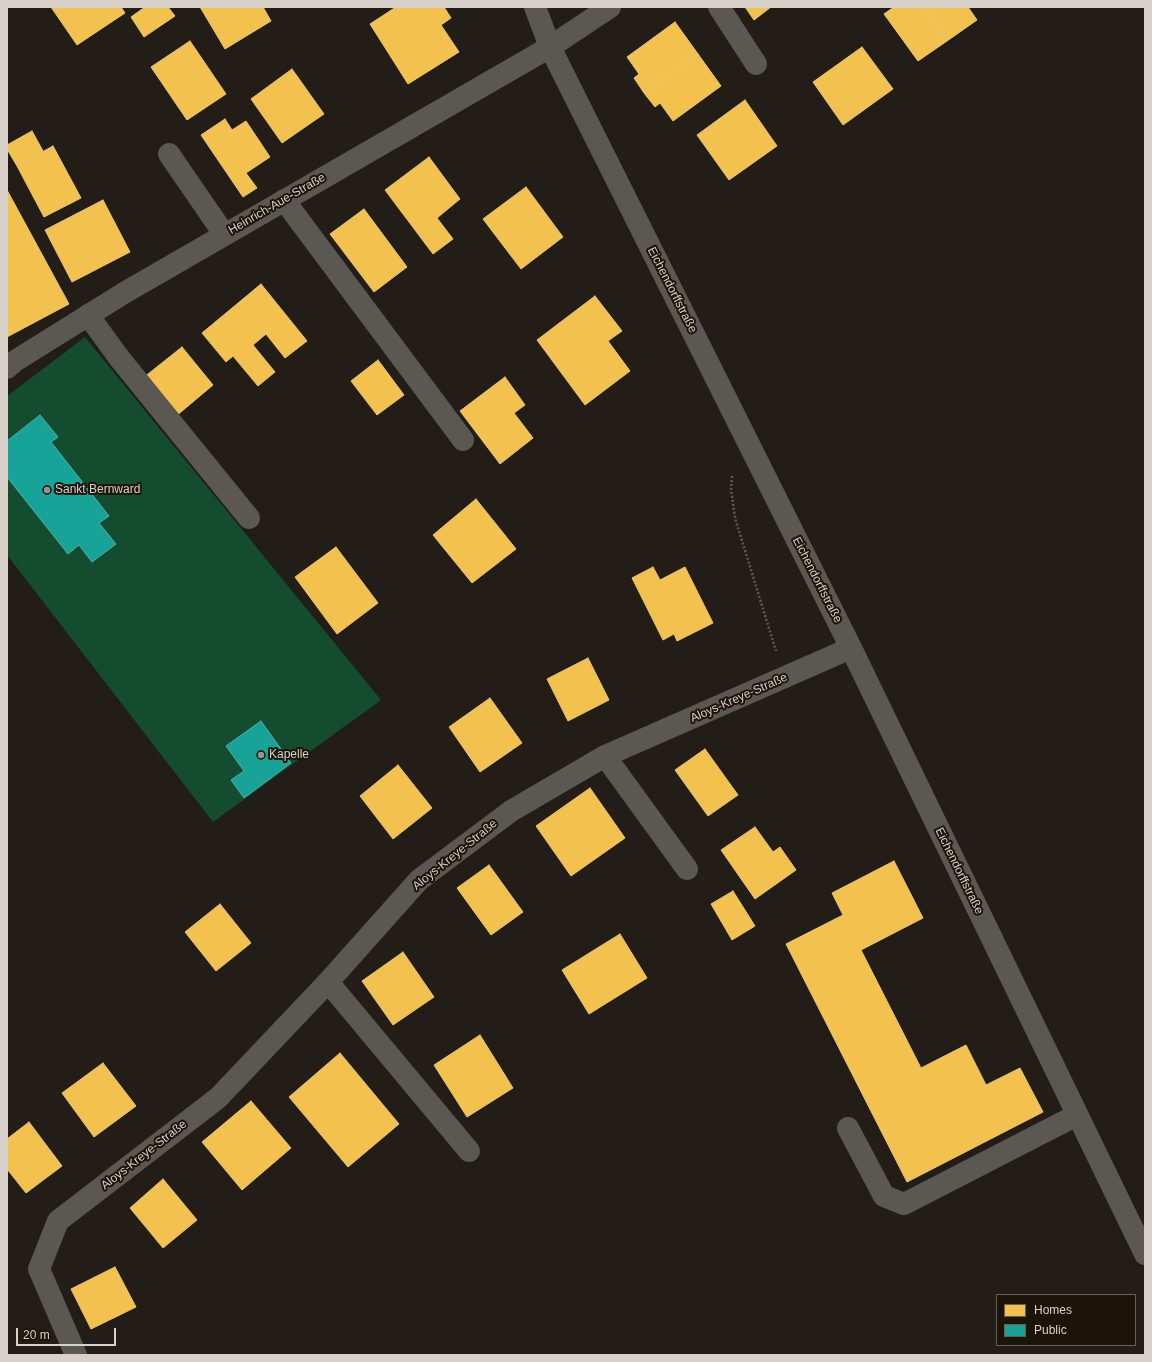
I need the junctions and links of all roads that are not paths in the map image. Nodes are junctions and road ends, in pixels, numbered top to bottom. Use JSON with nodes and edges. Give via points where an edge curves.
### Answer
{"nodes":[{"id":1,"x":535,"y":7,"type":"edge"},
{"id":2,"x":610,"y":7,"type":"edge"},
{"id":3,"x":719,"y":7,"type":"edge"},
{"id":4,"x":550,"y":47,"type":"junction"},
{"id":5,"x":756,"y":64,"type":"dead end"},
{"id":6,"x":170,"y":154,"type":"dead end"},
{"id":7,"x":284,"y":200,"type":"junction"},
{"id":8,"x":224,"y":234,"type":"junction"},
{"id":9,"x":88,"y":315,"type":"junction"},
{"id":10,"x":7,"y":368,"type":"edge"},
{"id":11,"x":463,"y":440,"type":"dead end"},
{"id":12,"x":249,"y":518,"type":"dead end"},
{"id":13,"x":851,"y":648,"type":"junction"},
{"id":14,"x":604,"y":756,"type":"junction"},
{"id":15,"x":687,"y":869,"type":"dead end"},
{"id":16,"x":328,"y":982,"type":"junction"},
{"id":17,"x":1077,"y":1115,"type":"junction"},
{"id":18,"x":848,"y":1128,"type":"dead end"},
{"id":19,"x":469,"y":1151,"type":"dead end"},
{"id":20,"x":1145,"y":1254,"type":"edge"},
{"id":21,"x":76,"y":1355,"type":"edge"}],
"edges":[{"from":1,"to":4,"type":"street","name":"Eichendorffstraße"},
{"from":2,"to":4,"type":"street","name":"Heinrich-Aue-Straße"},
{"from":3,"to":5,"type":"street"},
{"from":4,"to":7,"type":"street","name":"Heinrich-Aue-Straße"},
{"from":4,"to":13,"type":"street","name":"Eichendorffstraße"},
{"from":6,"to":8,"type":"street"},
{"from":7,"to":8,"type":"street","name":"Heinrich-Aue-Straße"},
{"from":7,"to":11,"type":"street"},
{"from":8,"to":9,"type":"street","name":"Heinrich-Aue-Straße"},
{"from":9,"to":10,"type":"street","name":"Heinrich-Aue-Straße"},
{"from":9,"to":12,"type":"street","via":[[120,359]]},
{"from":13,"to":14,"type":"street","name":"Aloys-Kreye-Straße"},
{"from":13,"to":17,"type":"street","name":"Eichendorffstraße"},
{"from":14,"to":15,"type":"street"},
{"from":14,"to":16,"type":"street","name":"Aloys-Kreye-Straße","via":[[511,811],[419,880]]},
{"from":16,"to":19,"type":"street"},
{"from":16,"to":21,"type":"street","name":"Aloys-Kreye-Straße","via":[[218,1098],[58,1221],[39,1270]]},
{"from":17,"to":18,"type":"street","via":[[904,1204],[884,1196]]},
{"from":17,"to":20,"type":"street","name":"Eichendorffstraße"}]}
